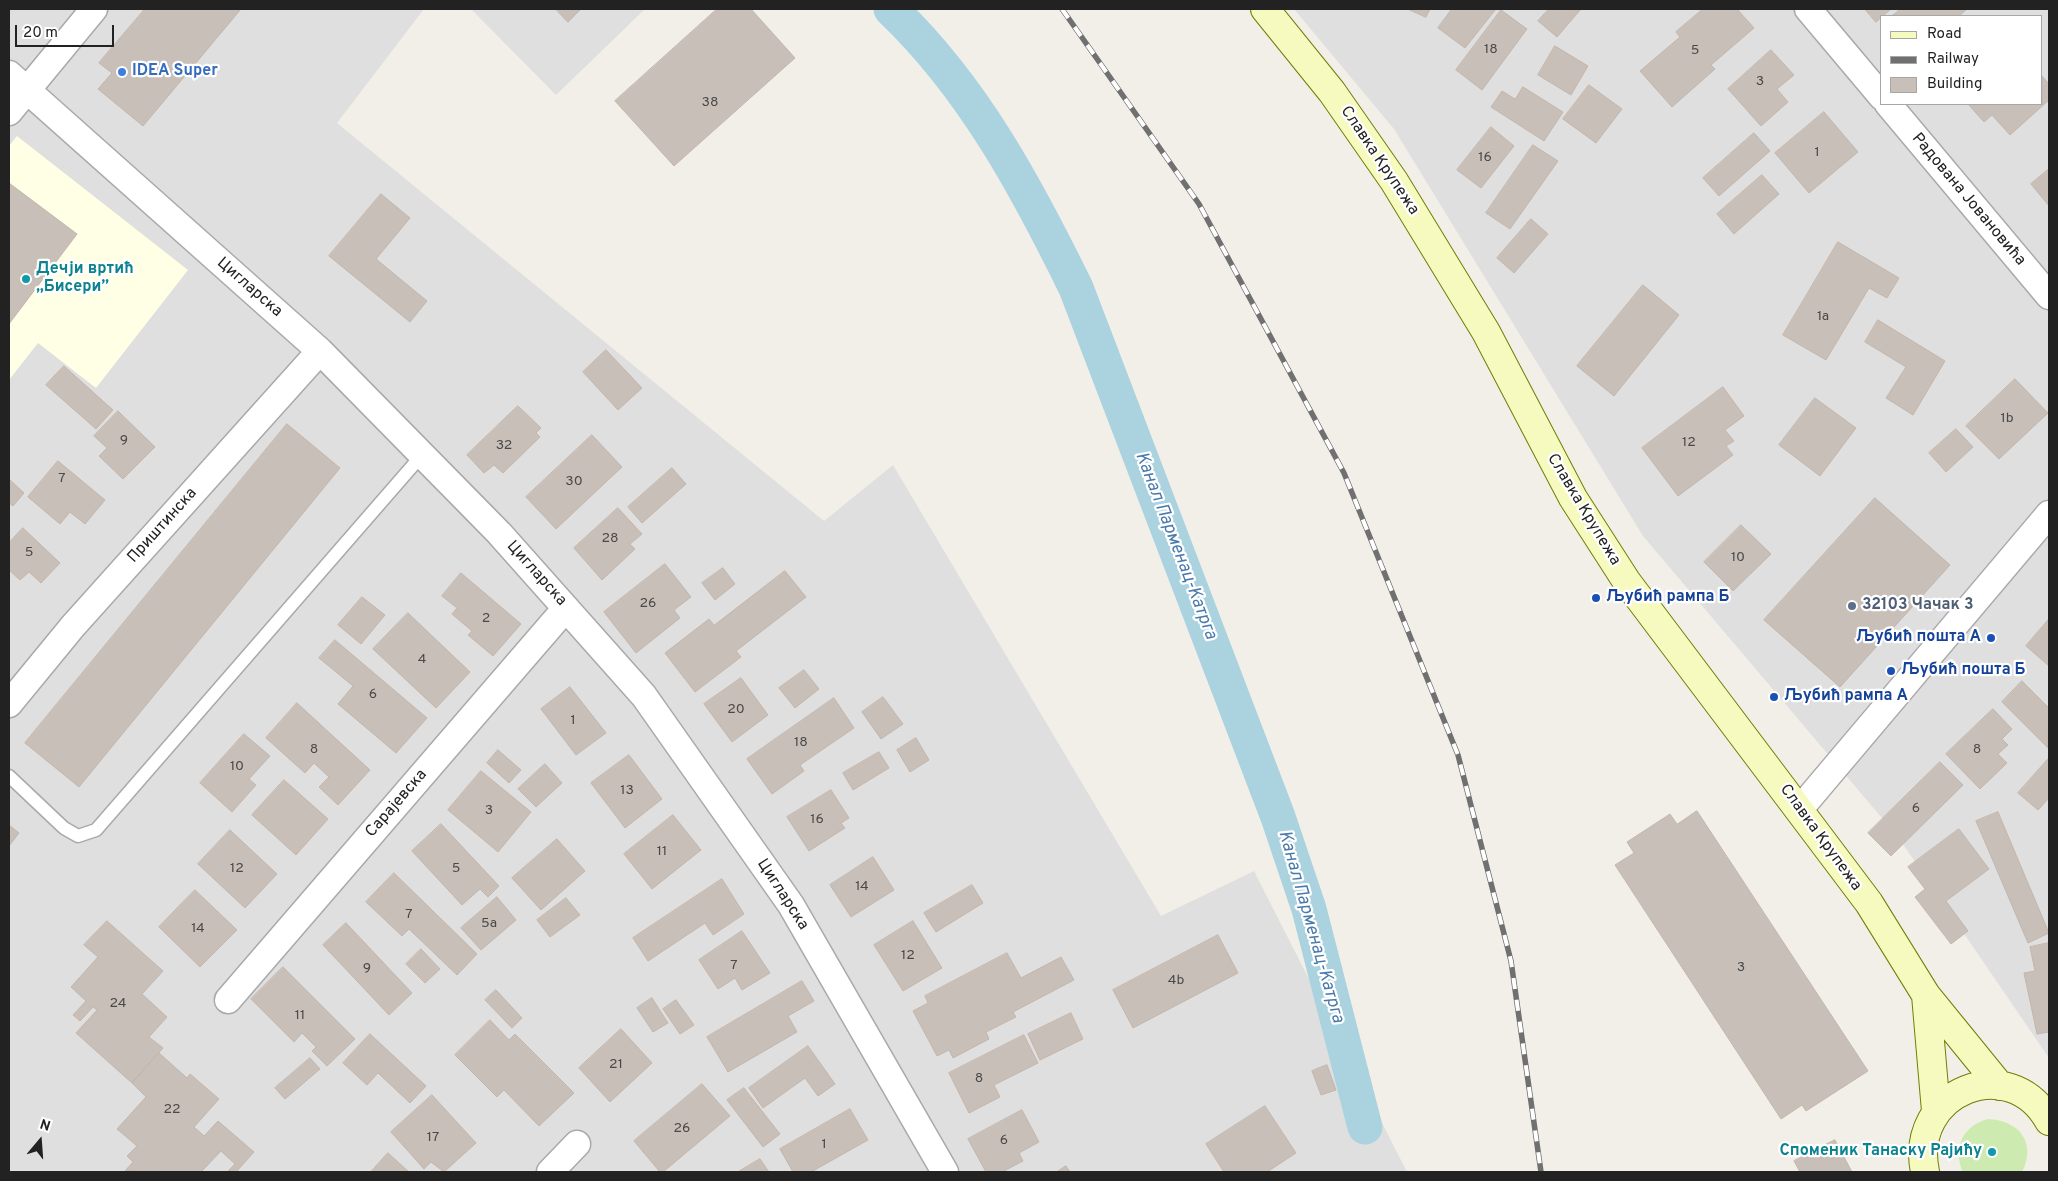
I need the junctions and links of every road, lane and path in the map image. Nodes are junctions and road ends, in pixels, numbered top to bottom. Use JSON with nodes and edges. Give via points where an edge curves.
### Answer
{"nodes":[{"id":1,"x":94,"y":9,"type":"edge"},
{"id":2,"x":1265,"y":9,"type":"edge"},
{"id":3,"x":1808,"y":9,"type":"edge"},
{"id":4,"x":18,"y":82,"type":"edge"},
{"id":5,"x":1880,"y":95,"type":"edge"},
{"id":6,"x":1889,"y":105,"type":"edge"},
{"id":7,"x":9,"y":112,"type":"edge"},
{"id":8,"x":2049,"y":296,"type":"edge"},
{"id":9,"x":320,"y":351,"type":"junction"},
{"id":10,"x":422,"y":455,"type":"junction"},
{"id":11,"x":2049,"y":514,"type":"edge"},
{"id":12,"x":566,"y":608,"type":"junction"},
{"id":13,"x":9,"y":704,"type":"edge"},
{"id":14,"x":9,"y":776,"type":"edge"},
{"id":15,"x":1799,"y":810,"type":"junction"},
{"id":16,"x":1926,"y":995,"type":"junction"},
{"id":17,"x":228,"y":1000,"type":"dead end"},
{"id":18,"x":2000,"y":1086,"type":"junction"},
{"id":19,"x":1936,"y":1111,"type":"junction"},
{"id":20,"x":2049,"y":1121,"type":"edge"},
{"id":21,"x":577,"y":1144,"type":"dead end"},
{"id":22,"x":1922,"y":1168,"type":"edge"},
{"id":23,"x":550,"y":1172,"type":"edge"},
{"id":24,"x":945,"y":1172,"type":"edge"}],
"edges":[{"from":1,"to":4,"type":"street"},
{"from":2,"to":15,"type":"main road","name":"Славка Крупежа","via":[[1332,92],[1394,181],[1477,317],[1573,498],[1628,582]]},
{"from":3,"to":5,"type":"street"},
{"from":4,"to":7,"type":"street"},
{"from":4,"to":9,"type":"street","name":"Цигларска"},
{"from":6,"to":8,"type":"street","name":"Радована Јовановића"},
{"from":9,"to":10,"type":"street","name":"Цигларска"},
{"from":9,"to":13,"type":"street","name":"Приштинска","via":[[72,626]]},
{"from":10,"to":12,"type":"street","name":"Цигларска","via":[[499,533]]},
{"from":10,"to":14,"type":"lane","via":[[96,830],[78,836],[64,828]]},
{"from":11,"to":15,"type":"street"},
{"from":12,"to":17,"type":"street","name":"Сарајевска"},
{"from":12,"to":24,"type":"street","name":"Цигларска","via":[[644,696],[791,905]]},
{"from":15,"to":16,"type":"main road","name":"Славка Крупежа","via":[[1868,903]]},
{"from":16,"to":18,"type":"main road","name":"Славка Крупежа"},
{"from":16,"to":19,"type":"main road"},
{"from":18,"to":19,"type":"main road","via":[[1976,1086],[1954,1095]]},
{"from":18,"to":20,"type":"main road","via":[[2017,1090],[2032,1100]]},
{"from":19,"to":22,"type":"main road","via":[[1922,1142]]},
{"from":21,"to":23,"type":"street"}]}
